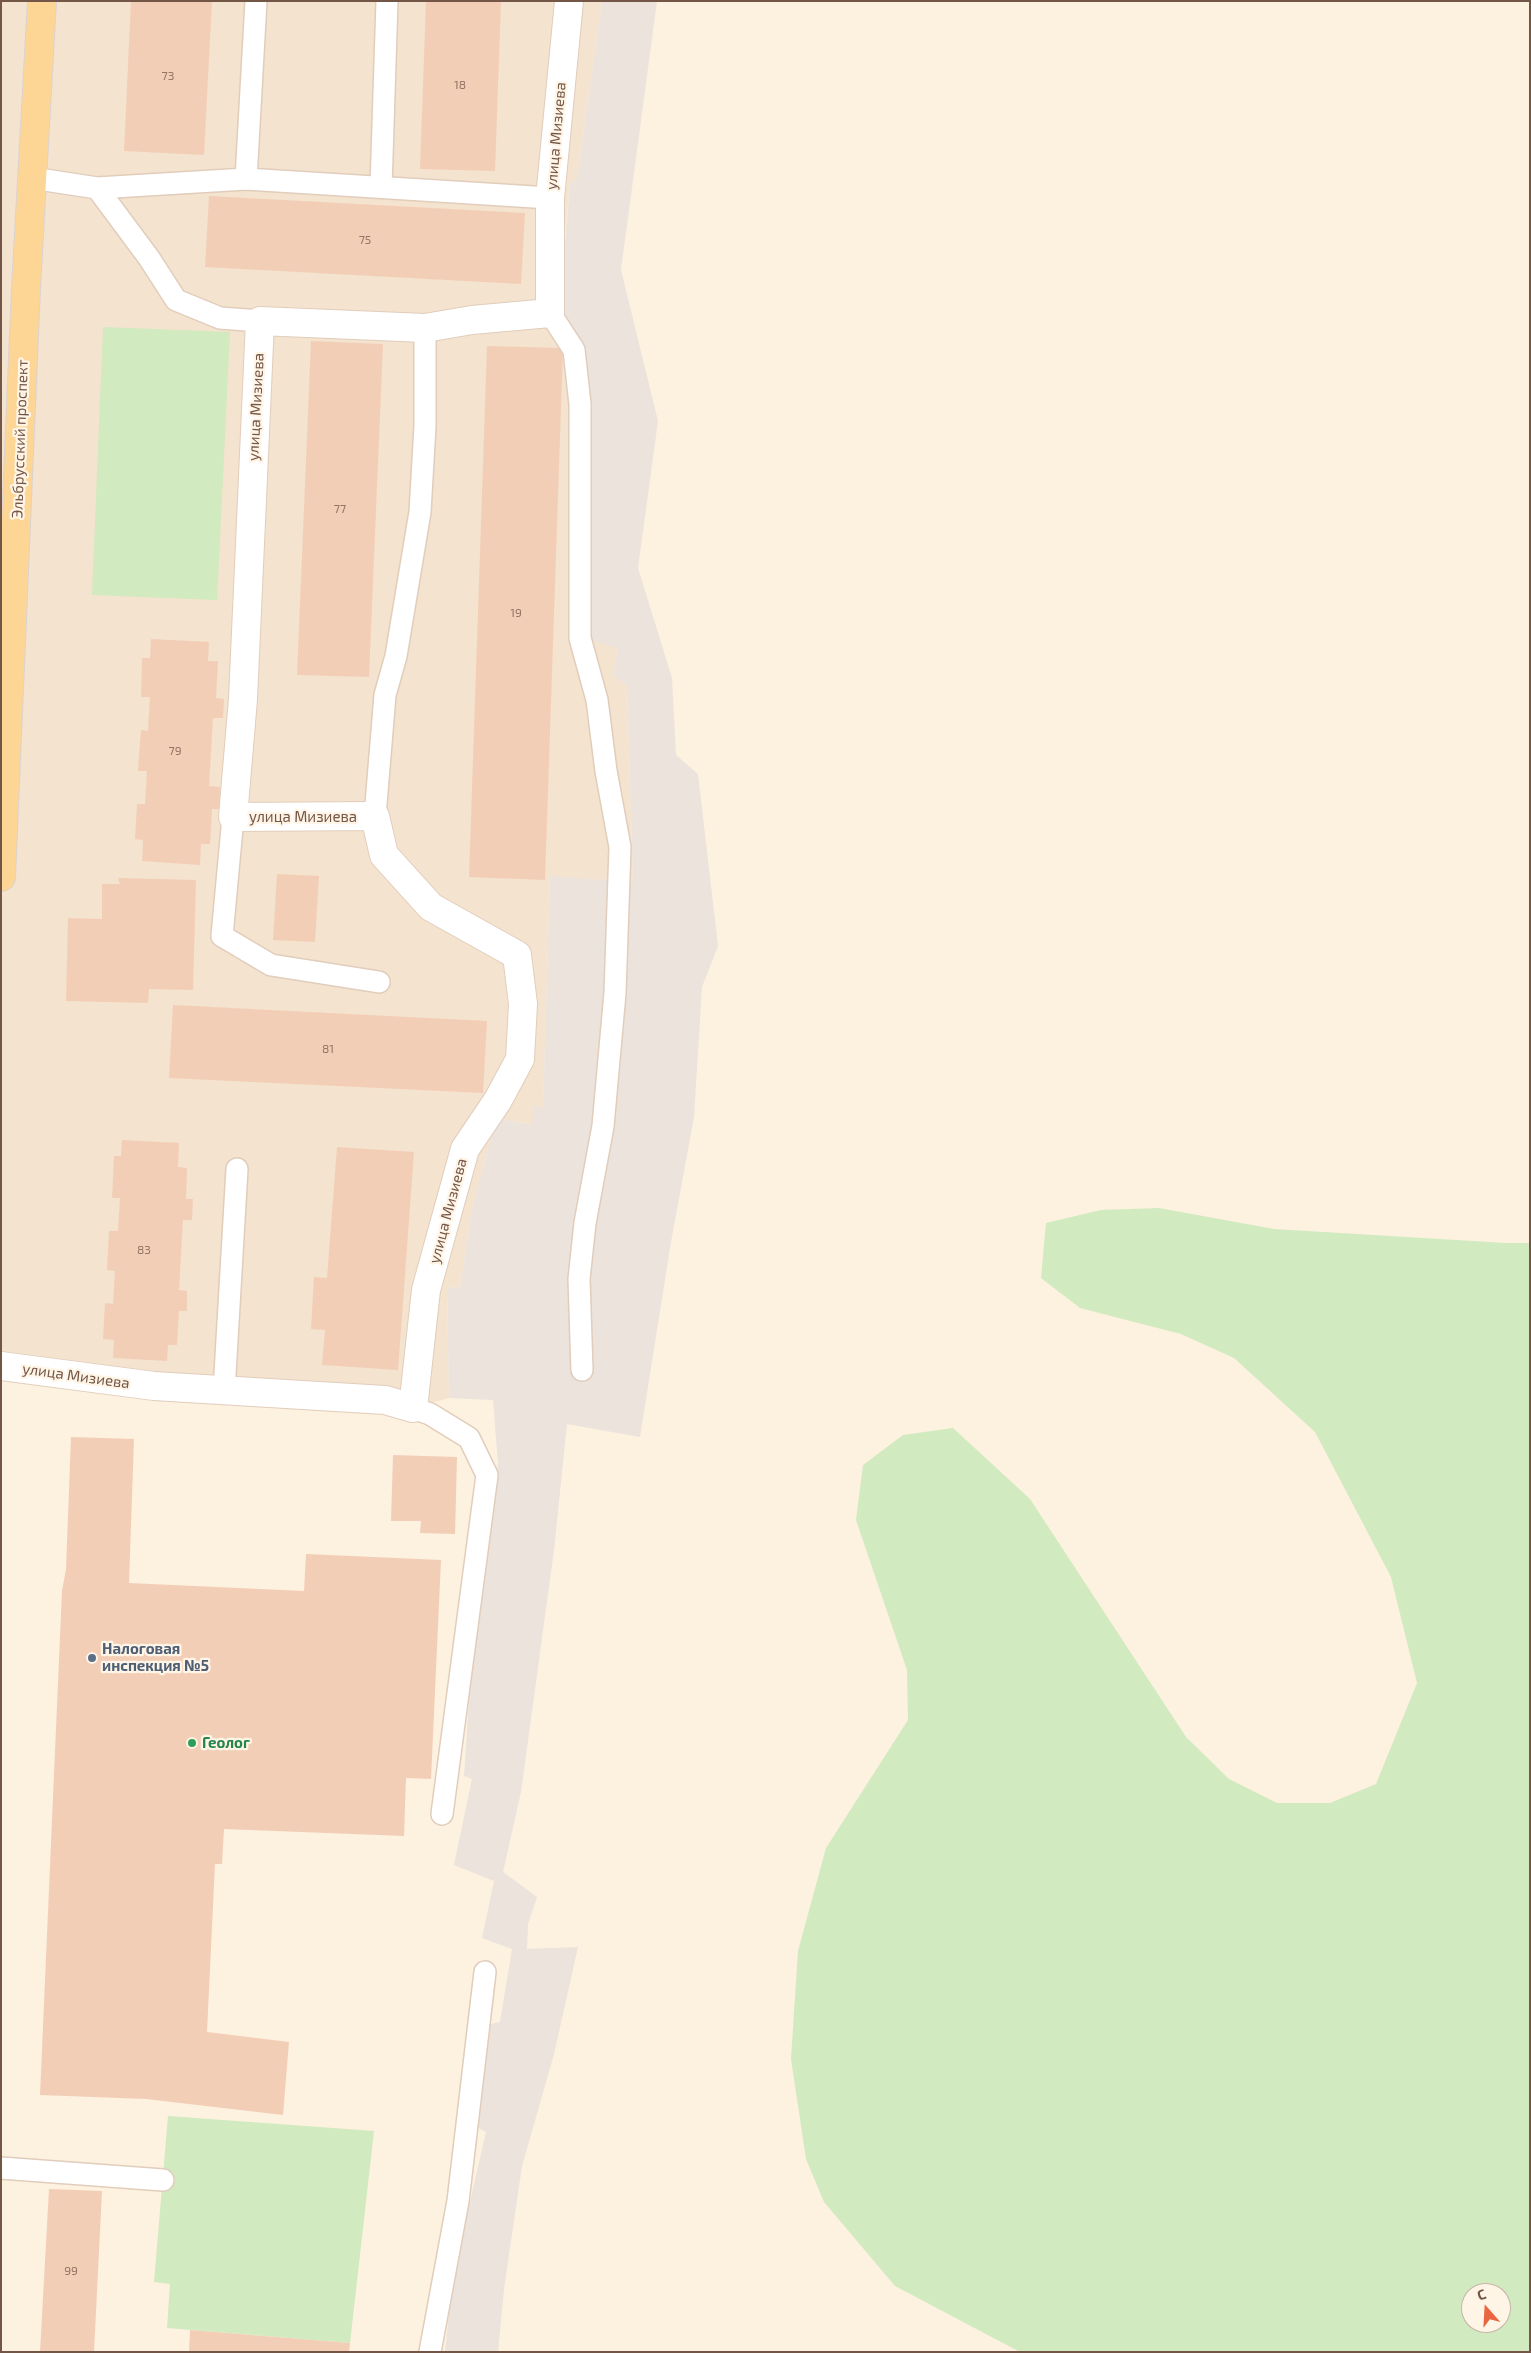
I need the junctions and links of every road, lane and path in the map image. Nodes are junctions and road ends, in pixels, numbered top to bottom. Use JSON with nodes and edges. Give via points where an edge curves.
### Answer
{"nodes":[{"id":1,"x":42,"y":1,"type":"edge"},
{"id":2,"x":256,"y":1,"type":"edge"},
{"id":3,"x":387,"y":1,"type":"edge"},
{"id":4,"x":569,"y":1,"type":"edge"},
{"id":5,"x":32,"y":178,"type":"junction"},
{"id":6,"x":246,"y":179,"type":"junction"},
{"id":7,"x":381,"y":187,"type":"junction"},
{"id":8,"x":97,"y":188,"type":"junction"},
{"id":9,"x":550,"y":198,"type":"junction"},
{"id":10,"x":550,"y":313,"type":"junction"},
{"id":11,"x":260,"y":321,"type":"junction"},
{"id":12,"x":425,"y":328,"type":"junction"},
{"id":13,"x":375,"y":816,"type":"junction"},
{"id":14,"x":233,"y":817,"type":"junction"},
{"id":15,"x":1,"y":877,"type":"edge"},
{"id":16,"x":379,"y":982,"type":"dead end"},
{"id":17,"x":237,"y":1169,"type":"dead end"},
{"id":18,"x":1,"y":1366,"type":"edge"},
{"id":19,"x":582,"y":1370,"type":"dead end"},
{"id":20,"x":224,"y":1390,"type":"junction"},
{"id":21,"x":412,"y":1408,"type":"junction"},
{"id":22,"x":442,"y":1814,"type":"dead end"},
{"id":23,"x":485,"y":1972,"type":"dead end"},
{"id":24,"x":1,"y":2168,"type":"edge"},
{"id":25,"x":163,"y":2180,"type":"dead end"},
{"id":26,"x":430,"y":2352,"type":"edge"}],
"edges":[{"from":1,"to":5,"type":"main road","name":"Эльбрусский проспект"},
{"from":2,"to":6,"type":"lane"},
{"from":3,"to":7,"type":"lane"},
{"from":4,"to":9,"type":"street","name":"улица Мизиева"},
{"from":5,"to":8,"type":"lane"},
{"from":5,"to":15,"type":"main road","name":"Эльбрусский проспект"},
{"from":6,"to":7,"type":"lane"},
{"from":6,"to":8,"type":"lane"},
{"from":7,"to":9,"type":"lane"},
{"from":8,"to":11,"type":"lane","via":[[176,300],[220,318]]},
{"from":9,"to":10,"type":"street","name":"улица Мизиева"},
{"from":10,"to":12,"type":"street"},
{"from":10,"to":19,"type":"lane","via":[[574,350],[580,404],[580,638],[598,700],[606,771],[620,847],[615,993],[604,1107],[584,1223],[579,1279]]},
{"from":11,"to":12,"type":"street"},
{"from":11,"to":14,"type":"street","name":"улица Мизиева","via":[[244,699]]},
{"from":12,"to":13,"type":"lane","via":[[425,426],[420,512],[396,656],[385,696]]},
{"from":13,"to":14,"type":"street","name":"улица Мизиева"},
{"from":13,"to":21,"type":"street","name":"улица Мизиева","via":[[384,855],[431,907],[517,955],[523,1004],[520,1059],[462,1158],[426,1290]]},
{"from":14,"to":16,"type":"lane","via":[[222,936],[271,965]]},
{"from":17,"to":20,"type":"lane"},
{"from":18,"to":20,"type":"street","name":"улица Мизиева","via":[[154,1386]]},
{"from":20,"to":21,"type":"street","name":"улица Мизиева","via":[[385,1400]]},
{"from":21,"to":22,"type":"lane","via":[[430,1414],[469,1438],[487,1475]]},
{"from":23,"to":26,"type":"lane","via":[[458,2200]]},
{"from":24,"to":25,"type":"lane"}]}
